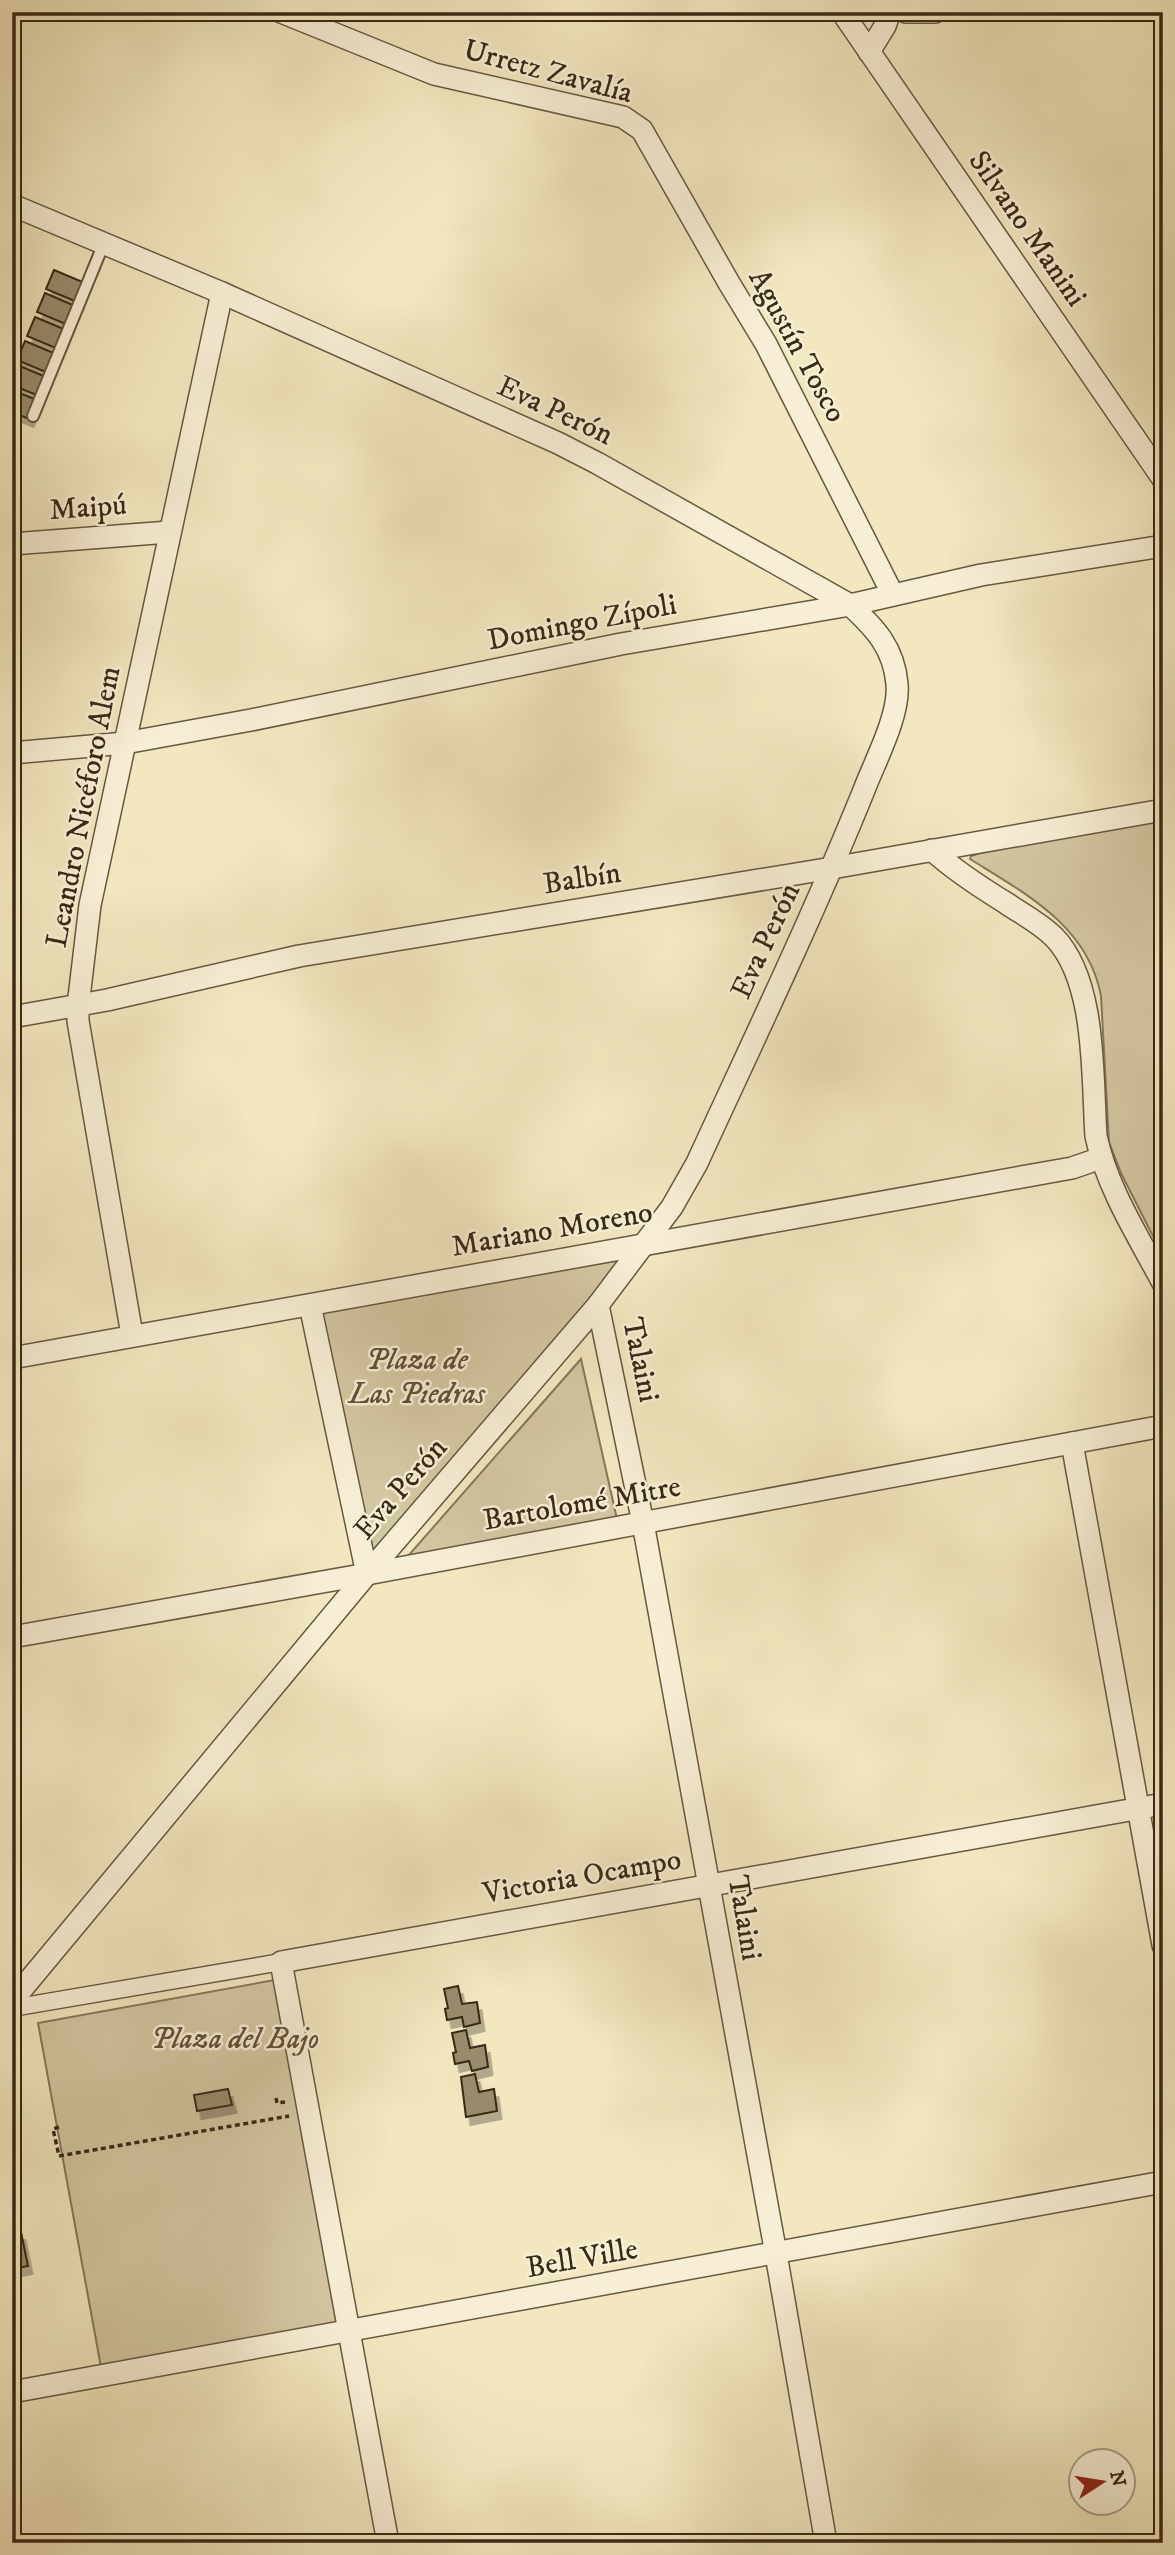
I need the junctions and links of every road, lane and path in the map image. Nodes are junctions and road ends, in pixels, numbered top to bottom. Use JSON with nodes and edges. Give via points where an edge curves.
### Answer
{"nodes":[{"id":1,"x":281,"y":12,"type":"edge"},
{"id":2,"x":842,"y":12,"type":"edge"},
{"id":3,"x":890,"y":12,"type":"edge"},
{"id":4,"x":906,"y":12,"type":"edge"},
{"id":5,"x":935,"y":12,"type":"edge"},
{"id":6,"x":869,"y":52,"type":"junction"},
{"id":7,"x":642,"y":130,"type":"joint"},
{"id":8,"x":12,"y":205,"type":"edge"},
{"id":9,"x":104,"y":243,"type":"junction"},
{"id":10,"x":222,"y":293,"type":"junction"},
{"id":11,"x":33,"y":416,"type":"dead end"},
{"id":12,"x":1163,"y":479,"type":"edge"},
{"id":13,"x":169,"y":532,"type":"junction"},
{"id":14,"x":12,"y":544,"type":"edge"},
{"id":15,"x":1163,"y":546,"type":"edge"},
{"id":16,"x":893,"y":595,"type":"junction"},
{"id":17,"x":850,"y":605,"type":"junction"},
{"id":18,"x":125,"y":743,"type":"junction"},
{"id":19,"x":12,"y":753,"type":"edge"},
{"id":20,"x":1163,"y":810,"type":"edge"},
{"id":21,"x":932,"y":850,"type":"junction"},
{"id":22,"x":832,"y":869,"type":"junction"},
{"id":23,"x":78,"y":1006,"type":"junction"},
{"id":24,"x":12,"y":1017,"type":"edge"},
{"id":25,"x":1101,"y":1158,"type":"junction"},
{"id":26,"x":647,"y":1242,"type":"junction"},
{"id":27,"x":1163,"y":1283,"type":"edge"},
{"id":28,"x":310,"y":1305,"type":"junction"},
{"id":29,"x":598,"y":1305,"type":"junction"},
{"id":30,"x":132,"y":1335,"type":"junction"},
{"id":31,"x":12,"y":1357,"type":"edge"},
{"id":32,"x":1163,"y":1426,"type":"edge"},
{"id":33,"x":1072,"y":1443,"type":"junction"},
{"id":34,"x":643,"y":1523,"type":"junction"},
{"id":35,"x":367,"y":1574,"type":"junction"},
{"id":36,"x":12,"y":1637,"type":"edge"},
{"id":37,"x":1163,"y":1804,"type":"edge"},
{"id":38,"x":1138,"y":1808,"type":"junction"},
{"id":39,"x":708,"y":1885,"type":"junction"},
{"id":40,"x":1163,"y":1945,"type":"edge"},
{"id":41,"x":281,"y":1962,"type":"junction"},
{"id":42,"x":12,"y":2001,"type":"edge"},
{"id":43,"x":12,"y":2008,"type":"edge"},
{"id":44,"x":295,"y":2115,"type":"dead end"},
{"id":45,"x":59,"y":2127,"type":"dead end"},
{"id":46,"x":1163,"y":2182,"type":"edge"},
{"id":47,"x":776,"y":2254,"type":"junction"},
{"id":48,"x":348,"y":2332,"type":"junction"},
{"id":49,"x":12,"y":2392,"type":"edge"},
{"id":50,"x":388,"y":2543,"type":"edge"},
{"id":51,"x":826,"y":2543,"type":"edge"}],
"edges":[{"from":1,"to":7,"type":"street","name":"Urretz Zavalía","via":[[434,74],[623,117]]},
{"from":2,"to":6,"type":"street","name":"Silvano Manini"},
{"from":3,"to":6,"type":"street"},
{"from":4,"to":5,"type":"street"},
{"from":6,"to":12,"type":"street","name":"Silvano Manini"},
{"from":7,"to":16,"type":"street","name":"Agustín Tosco","via":[[766,344]]},
{"from":8,"to":9,"type":"street","name":"Eva Perón"},
{"from":9,"to":10,"type":"street","name":"Eva Perón"},
{"from":9,"to":11,"type":"lane"},
{"from":10,"to":13,"type":"street","name":"Leandro Nicéforo Alem"},
{"from":10,"to":17,"type":"street","name":"Eva Perón","via":[[558,443]]},
{"from":13,"to":14,"type":"street","name":"Maipú"},
{"from":13,"to":18,"type":"street","name":"Leandro Nicéforo Alem"},
{"from":15,"to":16,"type":"street","name":"Domingo Zípoli","via":[[981,575]]},
{"from":16,"to":17,"type":"street","name":"Domingo Zípoli"},
{"from":17,"to":18,"type":"street","name":"Domingo Zípoli","via":[[621,644]]},
{"from":17,"to":22,"type":"street","name":"Eva Perón","via":[[885,641],[898,687],[887,730]]},
{"from":18,"to":19,"type":"street","name":"Domingo Zípoli"},
{"from":18,"to":23,"type":"street","name":"Leandro Nicéforo Alem","via":[[90,905]]},
{"from":20,"to":21,"type":"street","name":"Balbín"},
{"from":21,"to":22,"type":"street","name":"Balbín"},
{"from":21,"to":25,"type":"street","via":[[1034,921],[1070,958],[1086,1004]]},
{"from":22,"to":23,"type":"street","name":"Balbín","via":[[299,956]]},
{"from":22,"to":26,"type":"street","name":"Eva Perón","via":[[697,1163]]},
{"from":23,"to":24,"type":"street","name":"Balbín"},
{"from":23,"to":30,"type":"street","name":"Leandro Nicéforo Alem"},
{"from":25,"to":26,"type":"street","name":"Mariano Moreno","via":[[1072,1168]]},
{"from":25,"to":27,"type":"street"},
{"from":26,"to":28,"type":"street","name":"Mariano Moreno"},
{"from":26,"to":29,"type":"street","name":"Eva Perón"},
{"from":28,"to":30,"type":"street","name":"Mariano Moreno"},
{"from":28,"to":35,"type":"street"},
{"from":29,"to":34,"type":"street","name":"Talaini"},
{"from":29,"to":35,"type":"street","name":"Eva Perón"},
{"from":30,"to":31,"type":"street","name":"Mariano Moreno"},
{"from":32,"to":33,"type":"street","name":"Bartolomé Mitre"},
{"from":33,"to":34,"type":"street","name":"Bartolomé Mitre"},
{"from":33,"to":38,"type":"street"},
{"from":34,"to":35,"type":"street","name":"Bartolomé Mitre"},
{"from":34,"to":39,"type":"street","name":"Talaini"},
{"from":35,"to":36,"type":"street","name":"Bartolomé Mitre"},
{"from":35,"to":42,"type":"street","name":"Eva Perón"},
{"from":37,"to":38,"type":"street","name":"Victoria Ocampo"},
{"from":38,"to":39,"type":"street","name":"Victoria Ocampo"},
{"from":38,"to":40,"type":"street"},
{"from":39,"to":41,"type":"street","name":"Victoria Ocampo"},
{"from":39,"to":47,"type":"street","name":"Talaini"},
{"from":41,"to":43,"type":"street","name":"Victoria Ocampo"},
{"from":41,"to":48,"type":"street"},
{"from":44,"to":45,"type":"path","via":[[59,2156],[53,2129]]},
{"from":46,"to":47,"type":"street","name":"Bell Ville"},
{"from":47,"to":48,"type":"street","name":"Bell Ville"},
{"from":47,"to":51,"type":"street","name":"Talaini"},
{"from":48,"to":49,"type":"street","name":"Bell Ville"},
{"from":48,"to":50,"type":"street"}]}
